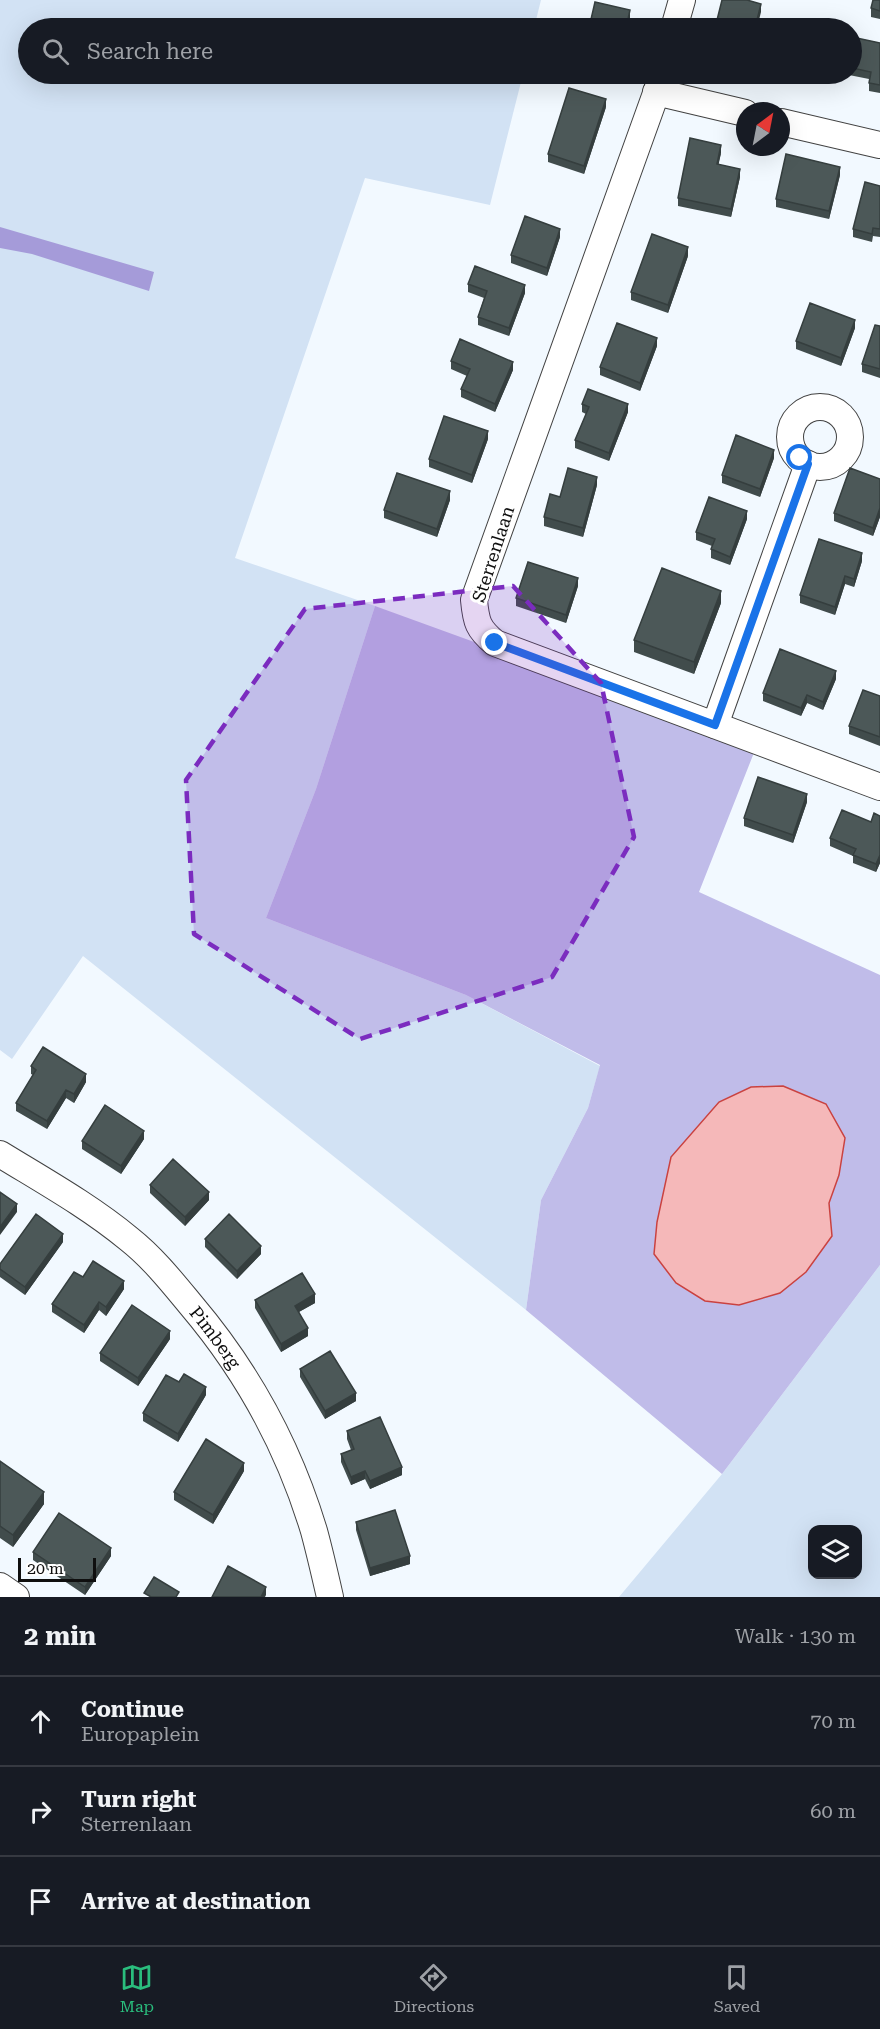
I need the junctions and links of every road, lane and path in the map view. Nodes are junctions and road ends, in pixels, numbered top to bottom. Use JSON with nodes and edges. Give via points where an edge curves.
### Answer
{"nodes":[{"id":1,"x":682,"y":0,"type":"edge"},
{"id":2,"x":678,"y":18,"type":"edge"},
{"id":3,"x":660,"y":84,"type":"edge"},
{"id":4,"x":663,"y":84,"type":"edge"},
{"id":5,"x":736,"y":110,"type":"edge"},
{"id":6,"x":790,"y":124,"type":"edge"},
{"id":7,"x":880,"y":145,"type":"edge"},
{"id":8,"x":808,"y":464,"type":"dead end"},
{"id":9,"x":715,"y":725,"type":"junction"},
{"id":10,"x":880,"y":787,"type":"edge"},
{"id":11,"x":0,"y":1154,"type":"edge"},
{"id":12,"x":0,"y":1586,"type":"edge"},
{"id":13,"x":16,"y":1597,"type":"edge"},
{"id":14,"x":330,"y":1597,"type":"edge"}],
"edges":[{"from":1,"to":2,"type":"street"},
{"from":3,"to":9,"type":"street","name":"Sterrenlaan","via":[[474,600],[481,631],[495,643]]},
{"from":4,"to":5,"type":"street"},
{"from":6,"to":7,"type":"street"},
{"from":8,"to":9,"type":"street"},
{"from":9,"to":10,"type":"street","name":"Sterrenlaan"},
{"from":11,"to":14,"type":"street","name":"Pimberg","via":[[95,1212],[131,1240],[168,1276],[215,1332],[248,1381],[283,1448],[314,1530]]},
{"from":12,"to":13,"type":"street"}]}
